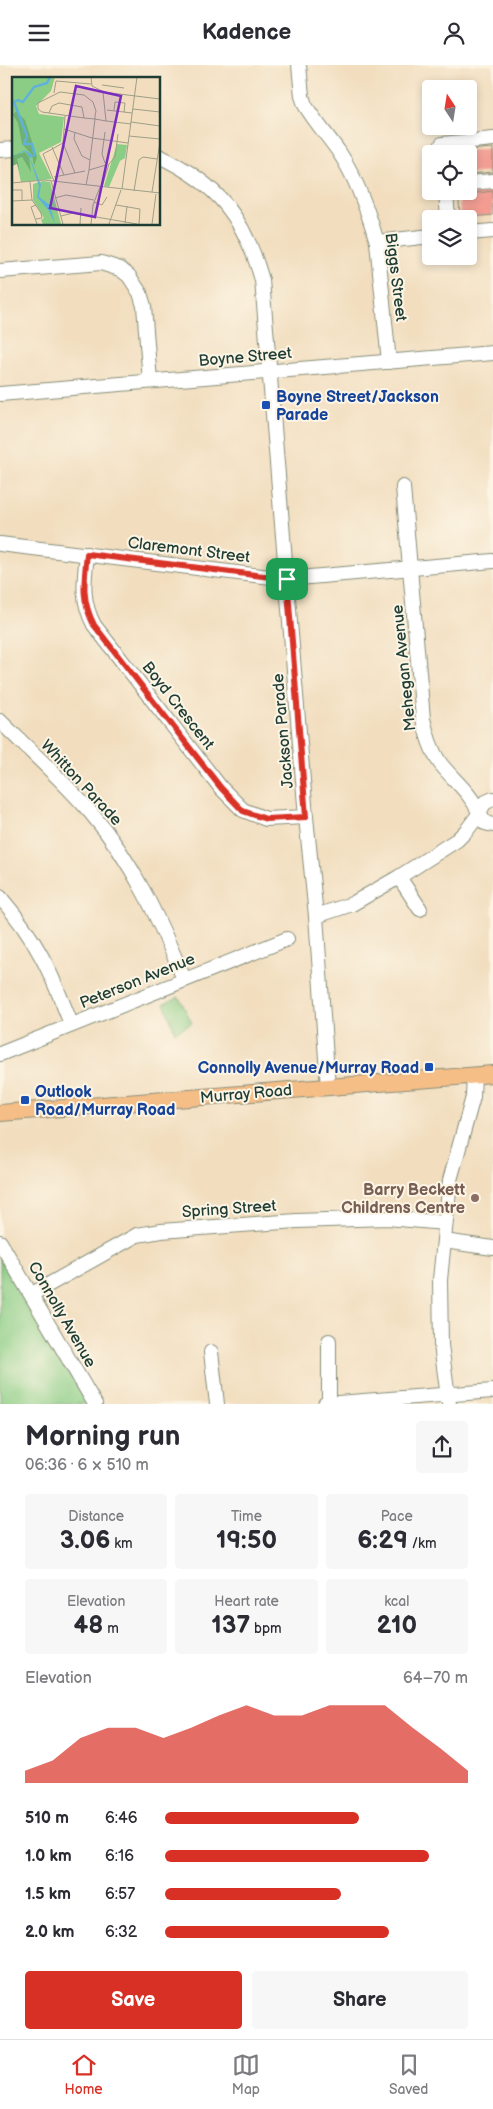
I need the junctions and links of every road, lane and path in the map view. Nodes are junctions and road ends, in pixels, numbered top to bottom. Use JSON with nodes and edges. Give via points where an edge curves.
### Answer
{"nodes":[{"id":1,"x":299,"y":65,"type":"edge"},
{"id":2,"x":493,"y":139,"type":"edge"},
{"id":3,"x":442,"y":145,"type":"edge"},
{"id":4,"x":160,"y":156,"type":"edge"},
{"id":5,"x":493,"y":181,"type":"edge"},
{"id":6,"x":477,"y":182,"type":"edge"},
{"id":7,"x":493,"y":231,"type":"edge"},
{"id":8,"x":477,"y":232,"type":"edge"},
{"id":9,"x":422,"y":237,"type":"edge"},
{"id":10,"x":377,"y":242,"type":"junction"},
{"id":11,"x":0,"y":271,"type":"edge"},
{"id":12,"x":493,"y":353,"type":"edge"},
{"id":13,"x":389,"y":362,"type":"junction"},
{"id":14,"x":270,"y":371,"type":"junction"},
{"id":15,"x":150,"y":381,"type":"junction"},
{"id":16,"x":0,"y":394,"type":"edge"},
{"id":17,"x":404,"y":487,"type":"dead end"},
{"id":18,"x":0,"y":544,"type":"edge"},
{"id":19,"x":87,"y":554,"type":"junction"},
{"id":20,"x":493,"y":561,"type":"edge"},
{"id":21,"x":411,"y":568,"type":"junction"},
{"id":22,"x":287,"y":579,"type":"junction"},
{"id":23,"x":0,"y":721,"type":"edge"},
{"id":24,"x":459,"y":783,"type":"junction"},
{"id":25,"x":492,"y":800,"type":"edge"},
{"id":26,"x":479,"y":813,"type":"junction"},
{"id":27,"x":306,"y":817,"type":"junction"},
{"id":28,"x":491,"y":825,"type":"edge"},
{"id":29,"x":457,"y":839,"type":"junction"},
{"id":30,"x":399,"y":877,"type":"junction"},
{"id":31,"x":0,"y":897,"type":"edge"},
{"id":32,"x":420,"y":909,"type":"dead end"},
{"id":33,"x":316,"y":916,"type":"junction"},
{"id":34,"x":287,"y":939,"type":"dead end"},
{"id":35,"x":184,"y":979,"type":"junction"},
{"id":36,"x":71,"y":1024,"type":"junction"},
{"id":37,"x":0,"y":1054,"type":"edge"},
{"id":38,"x":493,"y":1074,"type":"edge"},
{"id":39,"x":474,"y":1075,"type":"junction"},
{"id":40,"x":328,"y":1087,"type":"junction"},
{"id":41,"x":2,"y":1111,"type":"edge"},
{"id":42,"x":445,"y":1223,"type":"junction"},
{"id":43,"x":444,"y":1241,"type":"junction"},
{"id":44,"x":0,"y":1242,"type":"edge"},
{"id":45,"x":493,"y":1248,"type":"edge"},
{"id":46,"x":32,"y":1294,"type":"junction"},
{"id":47,"x":329,"y":1341,"type":"dead end"},
{"id":48,"x":211,"y":1352,"type":"dead end"},
{"id":49,"x":493,"y":1391,"type":"edge"},
{"id":50,"x":448,"y":1399,"type":"edge"},
{"id":51,"x":96,"y":1404,"type":"edge"},
{"id":52,"x":217,"y":1404,"type":"edge"},
{"id":53,"x":328,"y":1404,"type":"edge"}],
"edges":[{"from":1,"to":10,"type":"street","name":"Biggs Street","via":[[305,105],[340,153],[356,183]]},
{"from":2,"to":3,"type":"street"},
{"from":4,"to":14,"type":"street","name":"Jackson Parade","via":[[202,180],[243,228],[262,280]]},
{"from":5,"to":6,"type":"street"},
{"from":7,"to":8,"type":"street"},
{"from":9,"to":10,"type":"street"},
{"from":10,"to":13,"type":"street","name":"Biggs Street"},
{"from":11,"to":15,"type":"street","via":[[101,263],[112,265],[130,276],[144,306]]},
{"from":12,"to":13,"type":"street","name":"Boyne Street"},
{"from":13,"to":14,"type":"street","name":"Boyne Street"},
{"from":14,"to":15,"type":"street","name":"Boyne Street"},
{"from":14,"to":22,"type":"street","name":"Jackson Parade"},
{"from":15,"to":16,"type":"street","name":"Boyne Street"},
{"from":17,"to":21,"type":"street","name":"Mehegan Avenue"},
{"from":18,"to":19,"type":"street","name":"Claremont Street"},
{"from":19,"to":22,"type":"street","name":"Claremont Street"},
{"from":19,"to":27,"type":"street","name":"Boyd Crescent","via":[[84,596],[94,625],[221,788],[243,811],[266,819]]},
{"from":20,"to":21,"type":"street","name":"Claremont Street"},
{"from":21,"to":22,"type":"street","name":"Claremont Street"},
{"from":21,"to":24,"type":"street","name":"Mehegan Avenue","via":[[422,719],[434,753]]},
{"from":22,"to":27,"type":"street","name":"Jackson Parade"},
{"from":23,"to":35,"type":"street","name":"Whitton Parade","via":[[64,783],[117,847],[158,917]]},
{"from":24,"to":25,"type":"street","name":"Mehegan Avenue"},
{"from":24,"to":26,"type":"street","name":"Mehegan Avenue"},
{"from":25,"to":26,"type":"street","via":[[484,803]]},
{"from":26,"to":28,"type":"street","name":"Mehegan Avenue"},
{"from":26,"to":29,"type":"street"},
{"from":27,"to":33,"type":"street","name":"Jackson Parade"},
{"from":28,"to":29,"type":"street"},
{"from":29,"to":30,"type":"street"},
{"from":30,"to":32,"type":"street"},
{"from":30,"to":33,"type":"street","via":[[352,904]]},
{"from":31,"to":36,"type":"street","via":[[36,944],[51,972]]},
{"from":33,"to":40,"type":"street","name":"Jackson Parade"},
{"from":34,"to":35,"type":"street","name":"Peterson Avenue"},
{"from":35,"to":36,"type":"street","name":"Peterson Avenue"},
{"from":36,"to":37,"type":"street","name":"Peterson Avenue"},
{"from":38,"to":39,"type":"main road","name":"Murray Road"},
{"from":39,"to":40,"type":"main road","name":"Murray Road"},
{"from":39,"to":42,"type":"street","via":[[473,1097],[450,1180]]},
{"from":40,"to":41,"type":"main road","name":"Murray Road"},
{"from":42,"to":43,"type":"street"},
{"from":42,"to":46,"type":"street","name":"Spring Street","via":[[387,1218],[297,1221],[137,1235]]},
{"from":43,"to":45,"type":"street"},
{"from":43,"to":50,"type":"street","via":[[440,1280],[441,1345]]},
{"from":44,"to":46,"type":"street","name":"Connolly Avenue"},
{"from":46,"to":51,"type":"street","name":"Connolly Avenue"},
{"from":47,"to":53,"type":"street"},
{"from":48,"to":52,"type":"street"},
{"from":49,"to":50,"type":"street"},
{"from":50,"to":53,"type":"street"}]}
